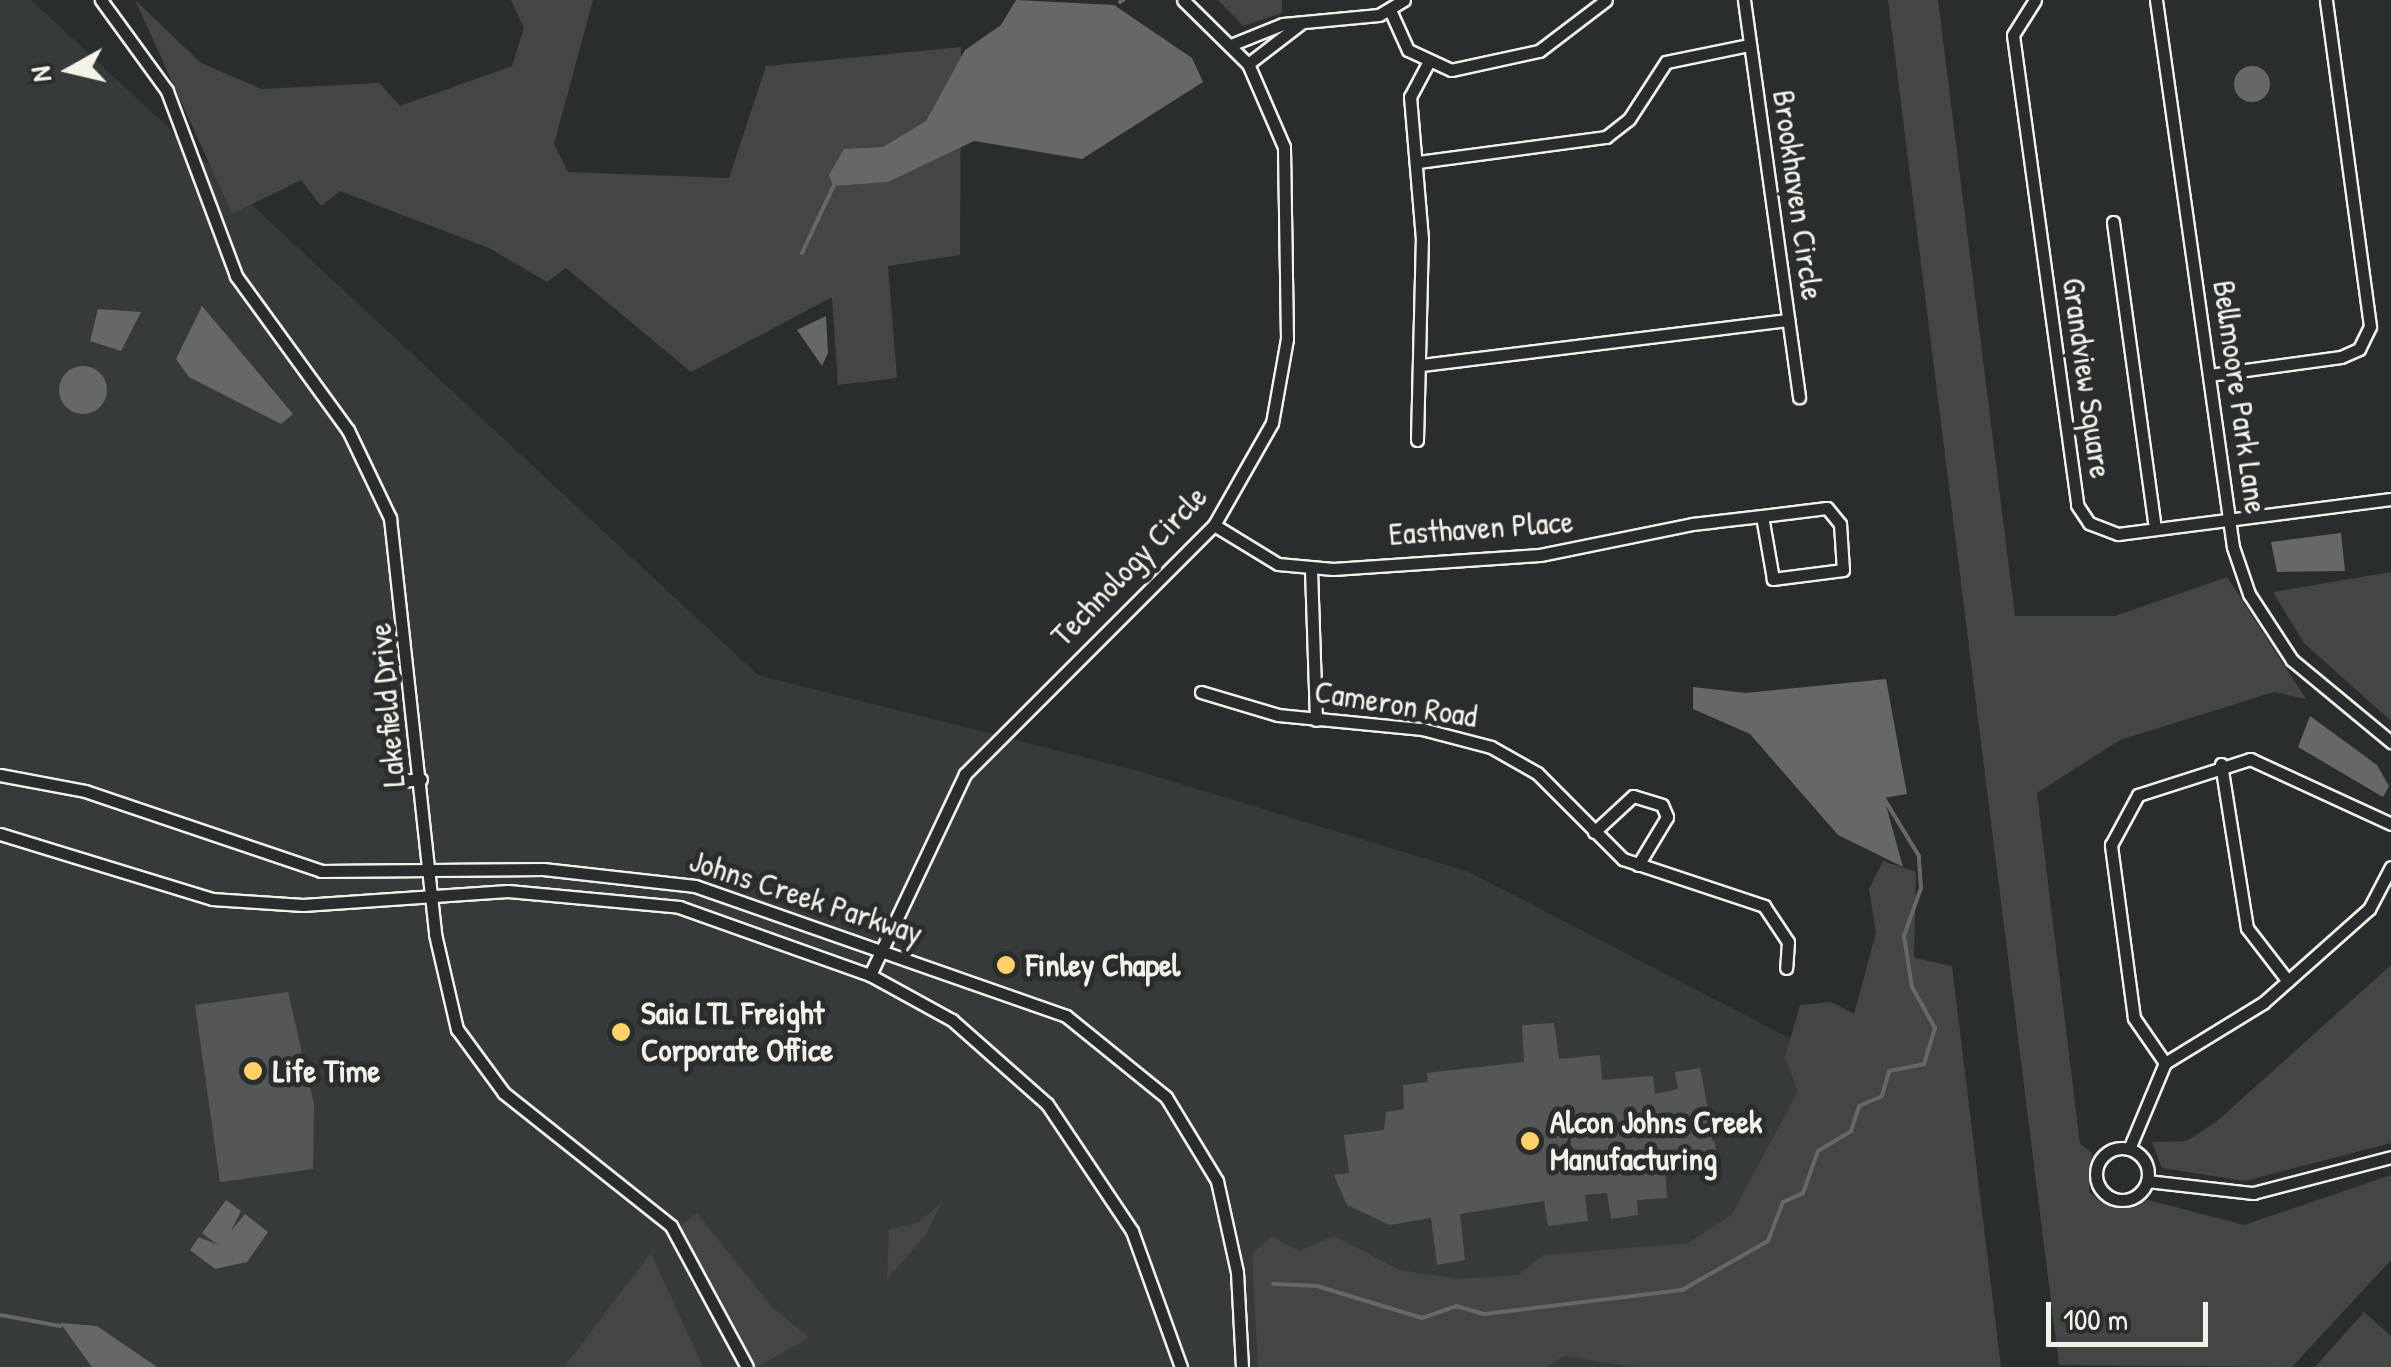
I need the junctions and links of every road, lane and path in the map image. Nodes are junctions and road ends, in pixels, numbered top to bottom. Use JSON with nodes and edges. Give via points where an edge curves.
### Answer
{"nodes":[{"id":1,"x":101,"y":0,"type":"edge"},
{"id":2,"x":1184,"y":0,"type":"edge"},
{"id":3,"x":1404,"y":0,"type":"edge"},
{"id":4,"x":1606,"y":0,"type":"edge"},
{"id":5,"x":1744,"y":0,"type":"edge"},
{"id":6,"x":2036,"y":0,"type":"edge"},
{"id":7,"x":2156,"y":0,"type":"edge"},
{"id":8,"x":2326,"y":0,"type":"edge"},
{"id":9,"x":1390,"y":10,"type":"junction"},
{"id":10,"x":1301,"y":23,"type":"junction"},
{"id":11,"x":1271,"y":29,"type":"junction"},
{"id":12,"x":1278,"y":41,"type":"junction"},
{"id":13,"x":1233,"y":44,"type":"junction"},
{"id":14,"x":1749,"y":45,"type":"junction"},
{"id":15,"x":1428,"y":63,"type":"junction"},
{"id":16,"x":1248,"y":64,"type":"junction"},
{"id":17,"x":1418,"y":162,"type":"junction"},
{"id":18,"x":2113,"y":222,"type":"dead end"},
{"id":19,"x":1788,"y":320,"type":"junction"},
{"id":20,"x":1421,"y":365,"type":"junction"},
{"id":21,"x":2208,"y":375,"type":"junction"},
{"id":22,"x":1800,"y":397,"type":"dead end"},
{"id":23,"x":1417,"y":440,"type":"dead end"},
{"id":24,"x":2391,"y":499,"type":"edge"},
{"id":25,"x":1762,"y":516,"type":"junction"},
{"id":26,"x":2228,"y":520,"type":"junction"},
{"id":27,"x":2154,"y":522,"type":"dead end"},
{"id":28,"x":1214,"y":526,"type":"junction"},
{"id":29,"x":1311,"y":569,"type":"junction"},
{"id":30,"x":1202,"y":692,"type":"dead end"},
{"id":31,"x":1316,"y":720,"type":"junction"},
{"id":32,"x":2391,"y":742,"type":"edge"},
{"id":33,"x":2222,"y":764,"type":"junction"},
{"id":34,"x":0,"y":775,"type":"edge"},
{"id":35,"x":421,"y":779,"type":"junction"},
{"id":36,"x":400,"y":782,"type":"dead end"},
{"id":37,"x":2391,"y":824,"type":"edge"},
{"id":38,"x":1594,"y":832,"type":"junction"},
{"id":39,"x":0,"y":834,"type":"edge"},
{"id":40,"x":1638,"y":865,"type":"junction"},
{"id":41,"x":2391,"y":867,"type":"edge"},
{"id":42,"x":428,"y":874,"type":"junction"},
{"id":43,"x":430,"y":896,"type":"junction"},
{"id":44,"x":884,"y":948,"type":"junction"},
{"id":45,"x":1786,"y":968,"type":"dead end"},
{"id":46,"x":870,"y":975,"type":"junction"},
{"id":47,"x":2288,"y":981,"type":"junction"},
{"id":48,"x":2165,"y":1062,"type":"junction"},
{"id":49,"x":2129,"y":1149,"type":"junction"},
{"id":50,"x":2391,"y":1157,"type":"edge"},
{"id":51,"x":2147,"y":1181,"type":"junction"},
{"id":52,"x":747,"y":1367,"type":"edge"},
{"id":53,"x":1181,"y":1367,"type":"edge"},
{"id":54,"x":1242,"y":1367,"type":"edge"}],
"edges":[{"from":1,"to":35,"type":"street","name":"Lakefield Drive","via":[[166,91],[236,276],[330,403],[379,488],[403,579]]},
{"from":2,"to":13,"type":"street","name":"Technology Circle"},
{"from":3,"to":9,"type":"street"},
{"from":4,"to":15,"type":"street","via":[[1577,30],[1520,58],[1451,70]]},
{"from":5,"to":14,"type":"street","name":"Brookhaven Circle"},
{"from":6,"to":26,"type":"street","name":"Grandview Square","via":[[2013,35],[2077,505],[2098,530],[2118,534]]},
{"from":7,"to":21,"type":"street","name":"Bellmoore Park Lane"},
{"from":8,"to":21,"type":"street","via":[[2370,326],[2359,348],[2340,357]]},
{"from":9,"to":10,"type":"street"},
{"from":9,"to":15,"type":"street","via":[[1408,50]]},
{"from":10,"to":11,"type":"street"},
{"from":10,"to":12,"type":"street"},
{"from":11,"to":12,"type":"street"},
{"from":11,"to":13,"type":"street"},
{"from":12,"to":16,"type":"street"},
{"from":13,"to":16,"type":"street","name":"Technology Circle"},
{"from":14,"to":17,"type":"street","via":[[1666,62],[1629,119],[1606,136]]},
{"from":14,"to":19,"type":"street","name":"Brookhaven Circle"},
{"from":15,"to":17,"type":"street","via":[[1410,96]]},
{"from":16,"to":28,"type":"street","name":"Technology Circle","via":[[1279,128],[1290,184],[1287,339],[1272,423]]},
{"from":17,"to":20,"type":"street"},
{"from":18,"to":27,"type":"street"},
{"from":19,"to":20,"type":"street"},
{"from":19,"to":22,"type":"street","name":"Brookhaven Circle"},
{"from":20,"to":23,"type":"street"},
{"from":21,"to":26,"type":"street","name":"Bellmoore Park Lane"},
{"from":24,"to":26,"type":"street","name":"Grandview Square"},
{"from":25,"to":25,"type":"street","name":"Easthaven Place","via":[[1836,512],[1843,570],[1773,578]]},
{"from":25,"to":29,"type":"street","name":"Easthaven Place","via":[[1540,555]]},
{"from":26,"to":32,"type":"street","name":"Bellmoore Park Lane","via":[[2249,594],[2292,660]]},
{"from":28,"to":29,"type":"street","name":"Easthaven Place","via":[[1251,554]]},
{"from":28,"to":44,"type":"street","name":"Technology Circle","via":[[983,751],[936,822]]},
{"from":29,"to":31,"type":"street"},
{"from":30,"to":31,"type":"street","name":"Cameron Road"},
{"from":31,"to":38,"type":"street","name":"Cameron Road","via":[[1422,729],[1491,747],[1538,773]]},
{"from":33,"to":37,"type":"street","via":[[2276,764],[2346,810]]},
{"from":33,"to":47,"type":"street","via":[[2248,928]]},
{"from":33,"to":48,"type":"street","via":[[2138,795],[2111,845],[2134,1018]]},
{"from":34,"to":42,"type":"street","name":"Johns Creek Parkway","via":[[86,790],[296,865]]},
{"from":35,"to":36,"type":"street"},
{"from":35,"to":42,"type":"street","name":"Lakefield Drive"},
{"from":38,"to":40,"type":"street","name":"Cameron Road"},
{"from":38,"to":40,"type":"street","via":[[1633,796],[1662,805],[1667,818]]},
{"from":39,"to":43,"type":"street","name":"Johns Creek Parkway","via":[[212,899]]},
{"from":40,"to":45,"type":"street","name":"Cameron Road","via":[[1764,906],[1788,942]]},
{"from":41,"to":47,"type":"street","via":[[2369,910]]},
{"from":42,"to":43,"type":"street","name":"Lakefield Drive"},
{"from":42,"to":44,"type":"street","name":"Johns Creek Parkway","via":[[598,871],[696,886]]},
{"from":43,"to":46,"type":"street","name":"Johns Creek Parkway","via":[[592,894],[678,907]]},
{"from":43,"to":52,"type":"street","name":"Lakefield Drive","via":[[446,1002],[472,1056],[504,1093],[672,1226]]},
{"from":44,"to":46,"type":"street","name":"Technology Circle"},
{"from":44,"to":54,"type":"street","name":"Johns Creek Parkway","via":[[1066,1016],[1166,1097],[1230,1220]]},
{"from":46,"to":53,"type":"street","name":"Johns Creek Parkway","via":[[968,1031],[1047,1104],[1132,1230]]},
{"from":47,"to":48,"type":"street"},
{"from":48,"to":49,"type":"street"},
{"from":49,"to":51,"type":"street","via":[[2144,1160]]},
{"from":49,"to":51,"type":"street","via":[[2102,1157],[2098,1185],[2128,1200]]},
{"from":50,"to":51,"type":"street","via":[[2253,1193]]}]}
